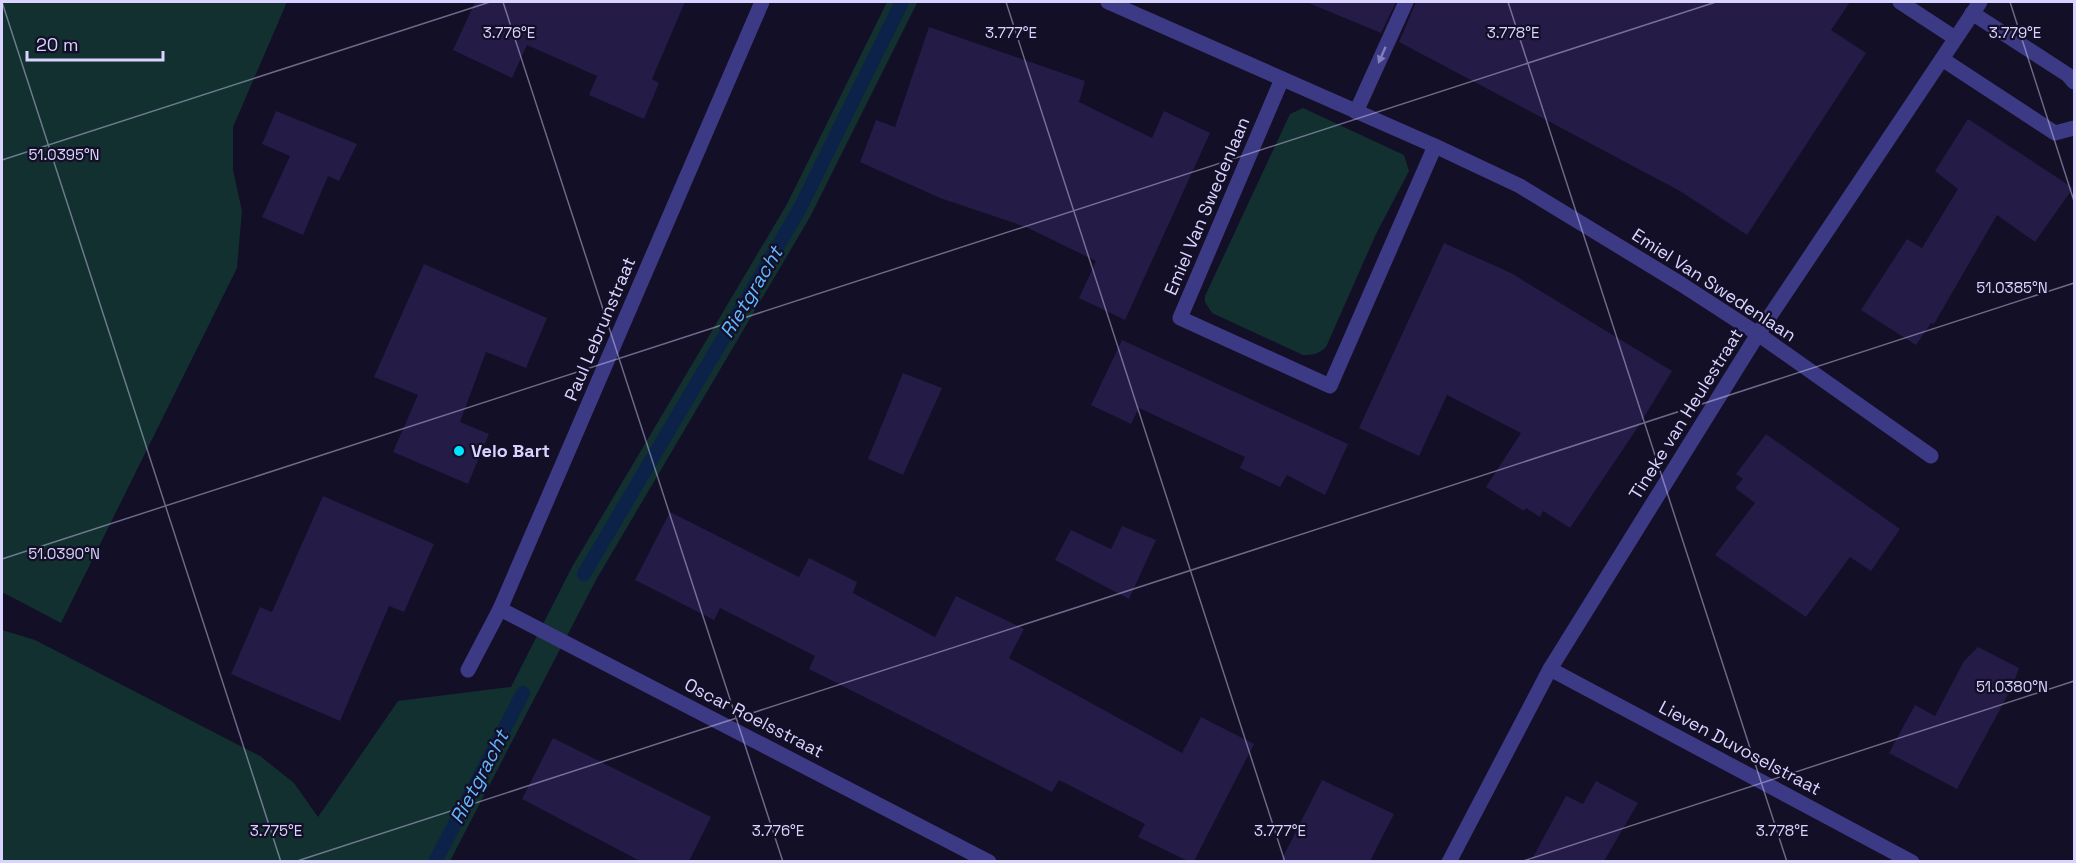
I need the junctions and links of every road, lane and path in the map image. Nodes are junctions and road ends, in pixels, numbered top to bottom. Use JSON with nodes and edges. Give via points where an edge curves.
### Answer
{"nodes":[{"id":1,"x":762,"y":2,"type":"edge"},
{"id":2,"x":1108,"y":2,"type":"edge"},
{"id":3,"x":1406,"y":2,"type":"edge"},
{"id":4,"x":1900,"y":2,"type":"edge"},
{"id":5,"x":1976,"y":7,"type":"edge"},
{"id":6,"x":1955,"y":38,"type":"junction"},
{"id":7,"x":1942,"y":59,"type":"junction"},
{"id":8,"x":1282,"y":79,"type":"junction"},
{"id":9,"x":2074,"y":82,"type":"edge"},
{"id":10,"x":1356,"y":112,"type":"junction"},
{"id":11,"x":2074,"y":128,"type":"edge"},
{"id":12,"x":1435,"y":146,"type":"junction"},
{"id":13,"x":1758,"y":334,"type":"junction"},
{"id":14,"x":1931,"y":456,"type":"dead end"},
{"id":15,"x":500,"y":609,"type":"junction"},
{"id":16,"x":1550,"y":669,"type":"junction"},
{"id":17,"x":468,"y":670,"type":"dead end"},
{"id":18,"x":989,"y":861,"type":"edge"},
{"id":19,"x":1449,"y":861,"type":"edge"},
{"id":20,"x":1912,"y":861,"type":"edge"}],
"edges":[{"from":1,"to":15,"type":"street","name":"Paul Lebrunstraat"},
{"from":2,"to":8,"type":"street","name":"Emiel Van Swedenlaan"},
{"from":3,"to":10,"type":"street","one_way":true},
{"from":4,"to":6,"type":"street"},
{"from":5,"to":6,"type":"street","name":"Tineke van Heulestraat"},
{"from":5,"to":9,"type":"street"},
{"from":6,"to":7,"type":"street","name":"Tineke van Heulestraat"},
{"from":7,"to":11,"type":"street","via":[[2055,133]]},
{"from":7,"to":13,"type":"street","name":"Tineke van Heulestraat"},
{"from":8,"to":10,"type":"street","name":"Emiel Van Swedenlaan"},
{"from":8,"to":12,"type":"street","name":"Emiel Van Swedenlaan","via":[[1180,318],[1330,386]]},
{"from":10,"to":12,"type":"street","name":"Emiel Van Swedenlaan"},
{"from":12,"to":13,"type":"street","name":"Emiel Van Swedenlaan","via":[[1520,186]]},
{"from":13,"to":14,"type":"street","name":"Emiel Van Swedenlaan"},
{"from":13,"to":16,"type":"street","name":"Tineke van Heulestraat"},
{"from":15,"to":17,"type":"street","name":"Paul Lebrunstraat"},
{"from":15,"to":18,"type":"street","name":"Oscar Roelsstraat"},
{"from":16,"to":19,"type":"street","name":"Tineke van Heulestraat"},
{"from":16,"to":20,"type":"street","name":"Lieven Duvoselstraat"}]}
